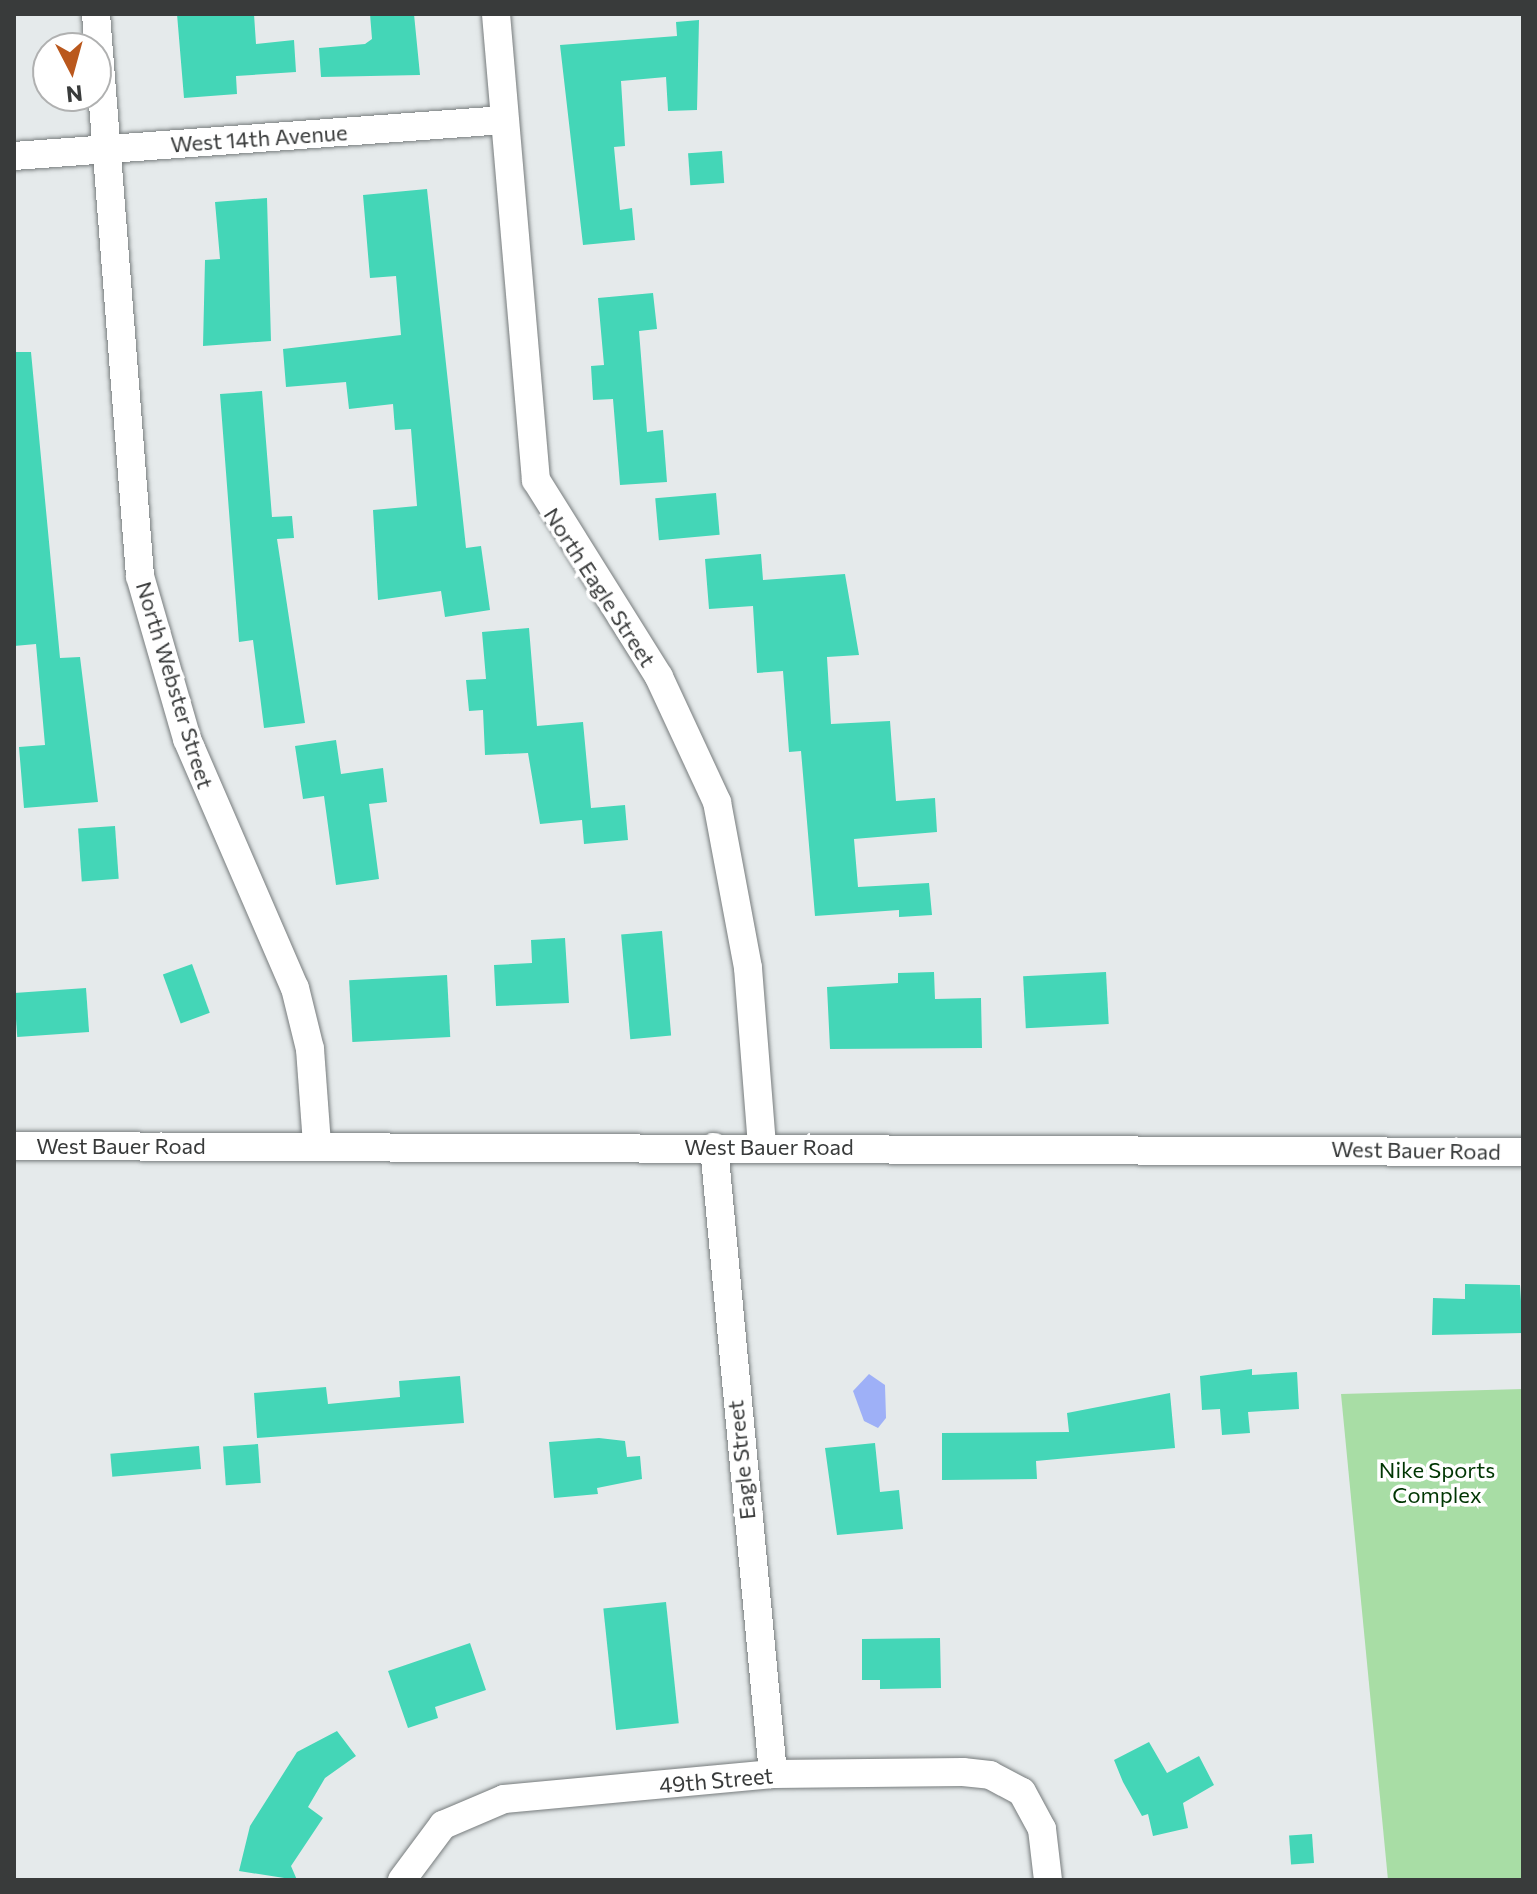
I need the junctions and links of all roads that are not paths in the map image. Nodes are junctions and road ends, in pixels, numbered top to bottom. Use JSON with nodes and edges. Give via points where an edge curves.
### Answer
{"nodes":[{"id":1,"x":96,"y":14,"type":"edge"},
{"id":2,"x":496,"y":14,"type":"edge"},
{"id":3,"x":504,"y":120,"type":"junction"},
{"id":4,"x":106,"y":149,"type":"junction"},
{"id":5,"x":14,"y":156,"type":"edge"},
{"id":6,"x":317,"y":1145,"type":"junction"},
{"id":7,"x":14,"y":1146,"type":"edge"},
{"id":8,"x":762,"y":1146,"type":"junction"},
{"id":9,"x":714,"y":1147,"type":"junction"},
{"id":10,"x":1523,"y":1152,"type":"edge"},
{"id":11,"x":773,"y":1774,"type":"junction"},
{"id":12,"x":402,"y":1880,"type":"edge"},
{"id":13,"x":1048,"y":1880,"type":"edge"}],
"edges":[{"from":1,"to":4,"type":"street","name":"North Webster Street"},
{"from":2,"to":3,"type":"street","name":"North Eagle Street"},
{"from":3,"to":4,"type":"street","name":"West 14th Avenue"},
{"from":3,"to":8,"type":"street","name":"North Eagle Street","via":[[536,480],[659,677],[713,792],[748,968]]},
{"from":4,"to":5,"type":"street","name":"West 14th Avenue"},
{"from":4,"to":6,"type":"street","name":"North Webster Street","via":[[140,576],[187,739],[295,988],[310,1049]]},
{"from":6,"to":7,"type":"street","name":"West Bauer Road"},
{"from":6,"to":9,"type":"street","name":"West Bauer Road"},
{"from":8,"to":9,"type":"street","name":"West Bauer Road"},
{"from":8,"to":10,"type":"street","name":"West Bauer Road"},
{"from":9,"to":11,"type":"street","name":"Eagle Street"},
{"from":11,"to":12,"type":"street","name":"49th Street","via":[[504,1799],[467,1810],[421,1848]]},
{"from":11,"to":13,"type":"street","name":"49th Street","via":[[990,1775],[1022,1792],[1042,1829]]}]}
